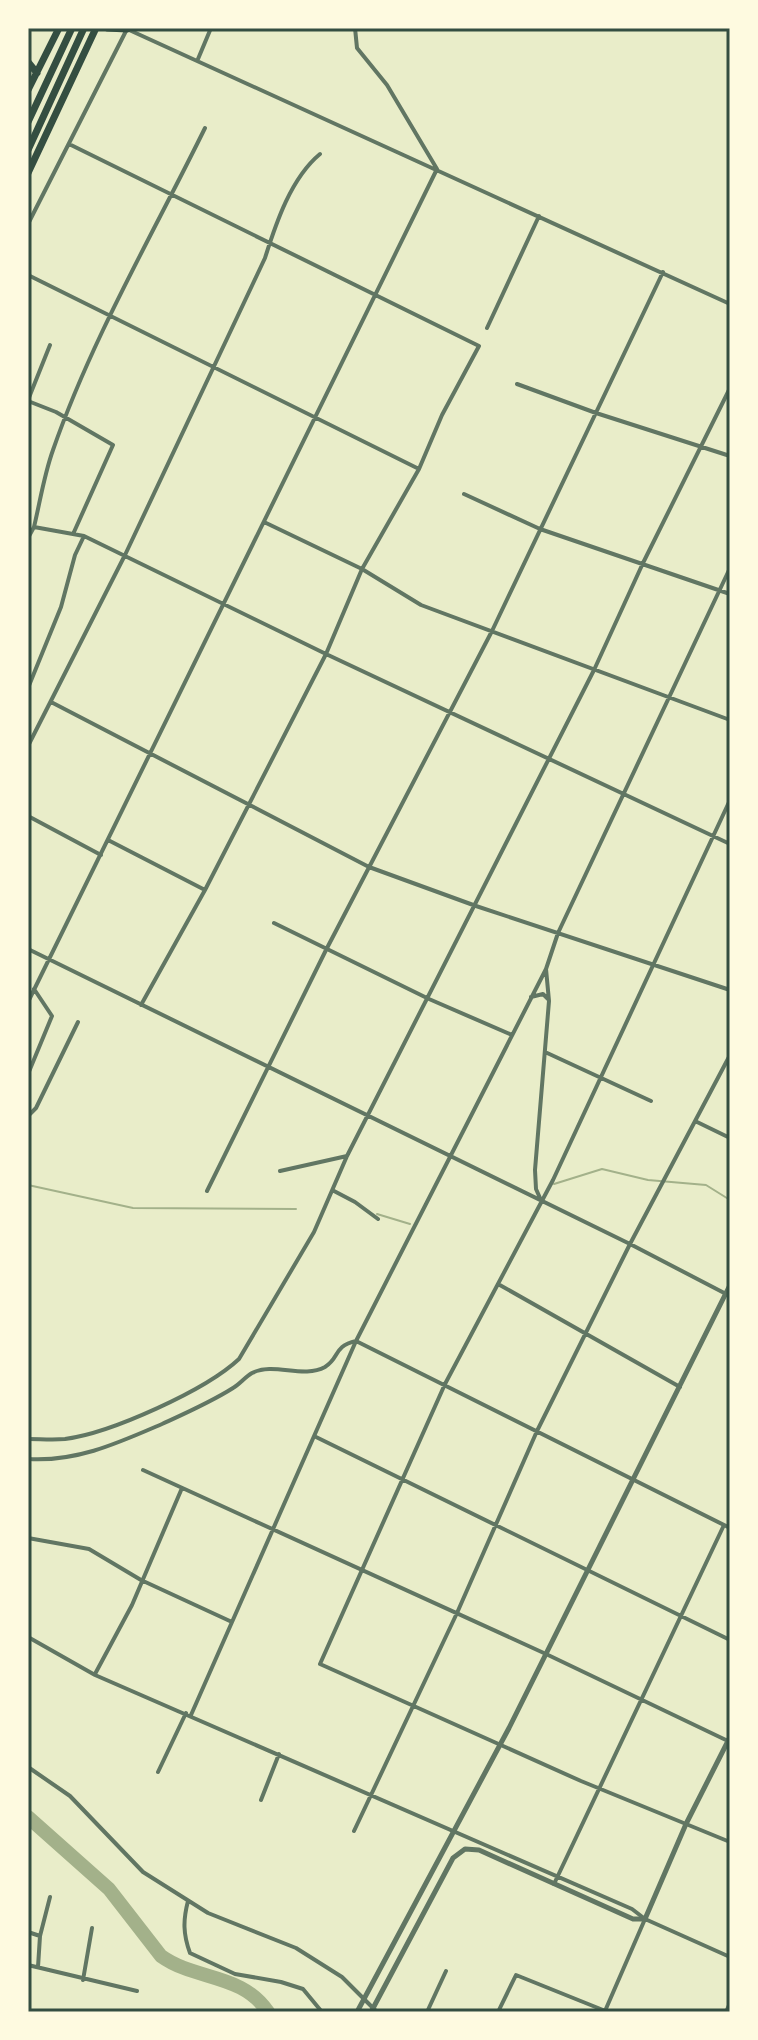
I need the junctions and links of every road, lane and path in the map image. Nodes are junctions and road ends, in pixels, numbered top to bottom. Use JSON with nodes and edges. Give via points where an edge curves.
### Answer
{"nodes":[{"id":1,"x":59,"y":28,"type":"edge"},
{"id":2,"x":72,"y":28,"type":"edge"},
{"id":3,"x":84,"y":28,"type":"edge"},
{"id":4,"x":96,"y":28,"type":"edge"},
{"id":5,"x":107,"y":28,"type":"edge"},
{"id":6,"x":127,"y":28,"type":"edge"},
{"id":7,"x":211,"y":28,"type":"edge"},
{"id":8,"x":355,"y":28,"type":"edge"},
{"id":9,"x":197,"y":60,"type":"junction"},
{"id":10,"x":28,"y":62,"type":"edge"},
{"id":11,"x":37,"y":73,"type":"junction"},
{"id":12,"x":28,"y":90,"type":"edge"},
{"id":13,"x":28,"y":122,"type":"edge"},
{"id":14,"x":205,"y":128,"type":"dead end"},
{"id":15,"x":69,"y":144,"type":"junction"},
{"id":16,"x":28,"y":150,"type":"edge"},
{"id":17,"x":320,"y":154,"type":"dead end"},
{"id":18,"x":437,"y":169,"type":"junction"},
{"id":19,"x":28,"y":173,"type":"edge"},
{"id":20,"x":172,"y":196,"type":"junction"},
{"id":21,"x":539,"y":216,"type":"junction"},
{"id":22,"x":28,"y":224,"type":"edge"},
{"id":23,"x":270,"y":242,"type":"junction"},
{"id":24,"x":663,"y":272,"type":"junction"},
{"id":25,"x":28,"y":275,"type":"edge"},
{"id":26,"x":374,"y":296,"type":"junction"},
{"id":27,"x":730,"y":304,"type":"edge"},
{"id":28,"x":110,"y":316,"type":"junction"},
{"id":29,"x":487,"y":328,"type":"dead end"},
{"id":30,"x":50,"y":345,"type":"dead end"},
{"id":31,"x":213,"y":368,"type":"junction"},
{"id":32,"x":517,"y":384,"type":"dead end"},
{"id":33,"x":730,"y":388,"type":"edge"},
{"id":34,"x":28,"y":401,"type":"edge"},
{"id":35,"x":596,"y":413,"type":"junction"},
{"id":36,"x":65,"y":417,"type":"junction"},
{"id":37,"x":315,"y":418,"type":"junction"},
{"id":38,"x":701,"y":445,"type":"junction"},
{"id":39,"x":730,"y":456,"type":"edge"},
{"id":40,"x":419,"y":469,"type":"junction"},
{"id":41,"x":464,"y":494,"type":"dead end"},
{"id":42,"x":264,"y":522,"type":"junction"},
{"id":43,"x":34,"y":527,"type":"junction"},
{"id":44,"x":540,"y":529,"type":"junction"},
{"id":45,"x":74,"y":532,"type":"junction"},
{"id":46,"x":84,"y":536,"type":"junction"},
{"id":47,"x":28,"y":538,"type":"edge"},
{"id":48,"x":125,"y":555,"type":"junction"},
{"id":49,"x":643,"y":563,"type":"junction"},
{"id":50,"x":730,"y":568,"type":"edge"},
{"id":51,"x":362,"y":569,"type":"junction"},
{"id":52,"x":719,"y":591,"type":"junction"},
{"id":53,"x":730,"y":594,"type":"edge"},
{"id":54,"x":224,"y":604,"type":"junction"},
{"id":55,"x":492,"y":631,"type":"junction"},
{"id":56,"x":326,"y":654,"type":"junction"},
{"id":57,"x":594,"y":670,"type":"junction"},
{"id":58,"x":28,"y":688,"type":"edge"},
{"id":59,"x":671,"y":698,"type":"junction"},
{"id":60,"x":51,"y":702,"type":"junction"},
{"id":61,"x":449,"y":712,"type":"junction"},
{"id":62,"x":730,"y":720,"type":"edge"},
{"id":63,"x":28,"y":746,"type":"edge"},
{"id":64,"x":151,"y":753,"type":"junction"},
{"id":65,"x":549,"y":760,"type":"junction"},
{"id":66,"x":625,"y":795,"type":"junction"},
{"id":67,"x":730,"y":800,"type":"edge"},
{"id":68,"x":249,"y":804,"type":"junction"},
{"id":69,"x":28,"y":816,"type":"edge"},
{"id":70,"x":713,"y":836,"type":"junction"},
{"id":71,"x":108,"y":840,"type":"junction"},
{"id":72,"x":730,"y":844,"type":"edge"},
{"id":73,"x":101,"y":855,"type":"junction"},
{"id":74,"x":369,"y":867,"type":"junction"},
{"id":75,"x":205,"y":890,"type":"junction"},
{"id":76,"x":476,"y":906,"type":"junction"},
{"id":77,"x":274,"y":923,"type":"dead end"},
{"id":78,"x":558,"y":933,"type":"junction"},
{"id":79,"x":28,"y":949,"type":"edge"},
{"id":80,"x":326,"y":950,"type":"junction"},
{"id":81,"x":49,"y":959,"type":"junction"},
{"id":82,"x":652,"y":964,"type":"junction"},
{"id":83,"x":546,"y":969,"type":"junction"},
{"id":84,"x":34,"y":989,"type":"junction"},
{"id":85,"x":730,"y":990,"type":"edge"},
{"id":86,"x":530,"y":997,"type":"junction"},
{"id":87,"x":429,"y":999,"type":"junction"},
{"id":88,"x":549,"y":1001,"type":"junction"},
{"id":89,"x":28,"y":1002,"type":"edge"},
{"id":90,"x":141,"y":1005,"type":"junction"},
{"id":91,"x":78,"y":1022,"type":"dead end"},
{"id":92,"x":512,"y":1035,"type":"junction"},
{"id":93,"x":545,"y":1052,"type":"junction"},
{"id":94,"x":730,"y":1055,"type":"edge"},
{"id":95,"x":269,"y":1067,"type":"junction"},
{"id":96,"x":28,"y":1074,"type":"edge"},
{"id":97,"x":600,"y":1077,"type":"junction"},
{"id":98,"x":651,"y":1101,"type":"dead end"},
{"id":99,"x":28,"y":1116,"type":"edge"},
{"id":100,"x":368,"y":1116,"type":"junction"},
{"id":101,"x":695,"y":1121,"type":"junction"},
{"id":102,"x":730,"y":1138,"type":"edge"},
{"id":103,"x":347,"y":1156,"type":"junction"},
{"id":104,"x":450,"y":1156,"type":"junction"},
{"id":105,"x":280,"y":1171,"type":"dead end"},
{"id":106,"x":207,"y":1191,"type":"dead end"},
{"id":107,"x":334,"y":1191,"type":"junction"},
{"id":108,"x":541,"y":1201,"type":"junction"},
{"id":109,"x":378,"y":1219,"type":"dead end"},
{"id":110,"x":630,"y":1244,"type":"junction"},
{"id":111,"x":498,"y":1284,"type":"junction"},
{"id":112,"x":730,"y":1285,"type":"edge"},
{"id":113,"x":728,"y":1295,"type":"edge"},
{"id":114,"x":587,"y":1334,"type":"junction"},
{"id":115,"x":356,"y":1341,"type":"junction"},
{"id":116,"x":445,"y":1384,"type":"junction"},
{"id":117,"x":680,"y":1387,"type":"junction"},
{"id":118,"x":537,"y":1431,"type":"junction"},
{"id":119,"x":316,"y":1437,"type":"junction"},
{"id":120,"x":28,"y":1439,"type":"edge"},
{"id":121,"x":28,"y":1459,"type":"edge"},
{"id":122,"x":143,"y":1470,"type":"dead end"},
{"id":123,"x":634,"y":1478,"type":"junction"},
{"id":124,"x":404,"y":1479,"type":"junction"},
{"id":125,"x":182,"y":1488,"type":"junction"},
{"id":126,"x":496,"y":1525,"type":"junction"},
{"id":127,"x":724,"y":1525,"type":"junction"},
{"id":128,"x":730,"y":1528,"type":"edge"},
{"id":129,"x":273,"y":1530,"type":"junction"},
{"id":130,"x":28,"y":1538,"type":"edge"},
{"id":131,"x":587,"y":1570,"type":"junction"},
{"id":132,"x":363,"y":1571,"type":"junction"},
{"id":133,"x":141,"y":1580,"type":"junction"},
{"id":134,"x":457,"y":1613,"type":"junction"},
{"id":135,"x":681,"y":1616,"type":"junction"},
{"id":136,"x":232,"y":1622,"type":"junction"},
{"id":137,"x":28,"y":1637,"type":"edge"},
{"id":138,"x":730,"y":1640,"type":"edge"},
{"id":139,"x":546,"y":1654,"type":"junction"},
{"id":140,"x":95,"y":1675,"type":"junction"},
{"id":141,"x":642,"y":1700,"type":"junction"},
{"id":142,"x":413,"y":1705,"type":"junction"},
{"id":143,"x":188,"y":1714,"type":"junction"},
{"id":144,"x":729,"y":1740,"type":"edge"},
{"id":145,"x":500,"y":1742,"type":"junction"},
{"id":146,"x":279,"y":1754,"type":"junction"},
{"id":147,"x":28,"y":1767,"type":"edge"},
{"id":148,"x":158,"y":1772,"type":"dead end"},
{"id":149,"x":601,"y":1789,"type":"junction"},
{"id":150,"x":371,"y":1795,"type":"junction"},
{"id":151,"x":261,"y":1800,"type":"dead end"},
{"id":152,"x":686,"y":1824,"type":"junction"},
{"id":153,"x":354,"y":1831,"type":"dead end"},
{"id":154,"x":455,"y":1831,"type":"junction"},
{"id":155,"x":730,"y":1842,"type":"edge"},
{"id":156,"x":558,"y":1876,"type":"junction"},
{"id":157,"x":554,"y":1884,"type":"junction"},
{"id":158,"x":50,"y":1897,"type":"dead end"},
{"id":159,"x":188,"y":1901,"type":"junction"},
{"id":160,"x":645,"y":1919,"type":"junction"},
{"id":161,"x":92,"y":1928,"type":"dead end"},
{"id":162,"x":28,"y":1932,"type":"edge"},
{"id":163,"x":40,"y":1936,"type":"junction"},
{"id":164,"x":730,"y":1957,"type":"edge"},
{"id":165,"x":28,"y":1965,"type":"edge"},
{"id":166,"x":38,"y":1967,"type":"junction"},
{"id":167,"x":446,"y":1971,"type":"dead end"},
{"id":168,"x":83,"y":1980,"type":"junction"},
{"id":169,"x":137,"y":1991,"type":"dead end"},
{"id":170,"x":730,"y":2003,"type":"edge"},
{"id":171,"x":606,"y":2011,"type":"edge"},
{"id":172,"x":322,"y":2012,"type":"edge"},
{"id":173,"x":357,"y":2012,"type":"edge"},
{"id":174,"x":374,"y":2012,"type":"edge"},
{"id":175,"x":427,"y":2012,"type":"edge"},
{"id":176,"x":498,"y":2012,"type":"edge"},
{"id":177,"x":726,"y":2012,"type":"edge"}],
"edges":[{"from":1,"to":11,"type":"highway"},
{"from":2,"to":13,"type":"highway"},
{"from":3,"to":16,"type":"highway"},
{"from":4,"to":19,"type":"highway"},
{"from":5,"to":6,"type":"highway"},
{"from":6,"to":9,"type":"street"},
{"from":6,"to":15,"type":"street"},
{"from":7,"to":9,"type":"street"},
{"from":8,"to":18,"type":"street","via":[[357,48],[387,85]]},
{"from":9,"to":18,"type":"street"},
{"from":10,"to":11,"type":"highway"},
{"from":11,"to":12,"type":"highway"},
{"from":14,"to":20,"type":"street"},
{"from":15,"to":20,"type":"street"},
{"from":15,"to":22,"type":"street"},
{"from":17,"to":23,"type":"street","via":[[301,174]]},
{"from":18,"to":21,"type":"street"},
{"from":18,"to":26,"type":"street"},
{"from":20,"to":23,"type":"street"},
{"from":20,"to":28,"type":"street"},
{"from":21,"to":24,"type":"street"},
{"from":21,"to":29,"type":"street"},
{"from":23,"to":26,"type":"street"},
{"from":23,"to":31,"type":"street"},
{"from":24,"to":27,"type":"street"},
{"from":24,"to":35,"type":"street"},
{"from":25,"to":28,"type":"street"},
{"from":26,"to":37,"type":"street"},
{"from":26,"to":40,"type":"street","via":[[479,346]]},
{"from":28,"to":31,"type":"street"},
{"from":28,"to":36,"type":"street"},
{"from":30,"to":34,"type":"street"},
{"from":31,"to":37,"type":"street"},
{"from":31,"to":48,"type":"street"},
{"from":32,"to":35,"type":"street"},
{"from":33,"to":38,"type":"street"},
{"from":34,"to":36,"type":"street"},
{"from":35,"to":38,"type":"street"},
{"from":35,"to":44,"type":"street"},
{"from":36,"to":43,"type":"street"},
{"from":36,"to":45,"type":"street","via":[[113,445]]},
{"from":37,"to":40,"type":"street"},
{"from":37,"to":42,"type":"street"},
{"from":38,"to":39,"type":"street"},
{"from":38,"to":49,"type":"street"},
{"from":40,"to":51,"type":"street"},
{"from":41,"to":44,"type":"street"},
{"from":42,"to":51,"type":"street"},
{"from":42,"to":54,"type":"street"},
{"from":43,"to":45,"type":"street"},
{"from":43,"to":47,"type":"street"},
{"from":44,"to":49,"type":"street"},
{"from":44,"to":55,"type":"street"},
{"from":45,"to":46,"type":"street"},
{"from":46,"to":48,"type":"street"},
{"from":46,"to":58,"type":"street"},
{"from":48,"to":54,"type":"street"},
{"from":48,"to":60,"type":"street"},
{"from":49,"to":52,"type":"street"},
{"from":49,"to":57,"type":"street"},
{"from":50,"to":52,"type":"street"},
{"from":51,"to":55,"type":"street","via":[[406,598]]},
{"from":51,"to":56,"type":"street"},
{"from":52,"to":53,"type":"street"},
{"from":52,"to":59,"type":"street"},
{"from":54,"to":56,"type":"street"},
{"from":54,"to":64,"type":"street"},
{"from":55,"to":57,"type":"street"},
{"from":55,"to":61,"type":"street"},
{"from":56,"to":61,"type":"street"},
{"from":56,"to":68,"type":"street"},
{"from":57,"to":59,"type":"street"},
{"from":57,"to":65,"type":"street"},
{"from":59,"to":62,"type":"street"},
{"from":59,"to":66,"type":"street"},
{"from":60,"to":63,"type":"street"},
{"from":60,"to":64,"type":"street"},
{"from":61,"to":65,"type":"street"},
{"from":61,"to":74,"type":"street"},
{"from":64,"to":68,"type":"street"},
{"from":64,"to":71,"type":"street"},
{"from":65,"to":66,"type":"street"},
{"from":65,"to":76,"type":"street"},
{"from":66,"to":70,"type":"street"},
{"from":66,"to":78,"type":"street"},
{"from":67,"to":70,"type":"street"},
{"from":68,"to":74,"type":"street"},
{"from":68,"to":75,"type":"street"},
{"from":69,"to":73,"type":"street"},
{"from":70,"to":72,"type":"street"},
{"from":70,"to":82,"type":"street"},
{"from":71,"to":73,"type":"street"},
{"from":71,"to":75,"type":"street"},
{"from":73,"to":81,"type":"street"},
{"from":74,"to":76,"type":"street"},
{"from":74,"to":80,"type":"street"},
{"from":75,"to":90,"type":"street"},
{"from":76,"to":78,"type":"street"},
{"from":76,"to":87,"type":"street"},
{"from":77,"to":80,"type":"street"},
{"from":78,"to":82,"type":"street"},
{"from":78,"to":83,"type":"street"},
{"from":79,"to":81,"type":"street"},
{"from":80,"to":87,"type":"street"},
{"from":80,"to":95,"type":"street"},
{"from":81,"to":84,"type":"street"},
{"from":81,"to":90,"type":"street"},
{"from":82,"to":85,"type":"street"},
{"from":82,"to":97,"type":"street"},
{"from":83,"to":86,"type":"street"},
{"from":83,"to":88,"type":"street"},
{"from":84,"to":89,"type":"street"},
{"from":84,"to":96,"type":"street","via":[[52,1016]]},
{"from":86,"to":88,"type":"street","via":[[543,994]]},
{"from":86,"to":92,"type":"street"},
{"from":87,"to":92,"type":"street"},
{"from":87,"to":100,"type":"street"},
{"from":88,"to":93,"type":"street"},
{"from":90,"to":95,"type":"street"},
{"from":91,"to":99,"type":"street"},
{"from":92,"to":104,"type":"street"},
{"from":93,"to":97,"type":"street"},
{"from":93,"to":108,"type":"street","via":[[535,1170]]},
{"from":94,"to":101,"type":"street"},
{"from":95,"to":100,"type":"street"},
{"from":95,"to":106,"type":"street"},
{"from":97,"to":98,"type":"street"},
{"from":97,"to":108,"type":"street"},
{"from":100,"to":103,"type":"street"},
{"from":100,"to":104,"type":"street"},
{"from":101,"to":102,"type":"street"},
{"from":101,"to":110,"type":"street"},
{"from":103,"to":105,"type":"street"},
{"from":103,"to":107,"type":"street"},
{"from":104,"to":108,"type":"street"},
{"from":104,"to":115,"type":"street"},
{"from":107,"to":109,"type":"street"},
{"from":107,"to":120,"type":"street","via":[[239,1359],[226,1371],[104,1430],[63,1439]]},
{"from":108,"to":110,"type":"street"},
{"from":108,"to":111,"type":"street"},
{"from":110,"to":113,"type":"street"},
{"from":110,"to":114,"type":"street"},
{"from":111,"to":114,"type":"street"},
{"from":111,"to":116,"type":"street"},
{"from":112,"to":113,"type":"street"},
{"from":113,"to":117,"type":"street"},
{"from":114,"to":117,"type":"street"},
{"from":114,"to":118,"type":"street"},
{"from":115,"to":116,"type":"street"},
{"from":115,"to":119,"type":"street"},
{"from":115,"to":121,"type":"street","via":[[343,1344],[326,1366],[315,1370],[253,1372],[195,1409],[102,1449],[66,1459]]},
{"from":116,"to":118,"type":"street"},
{"from":116,"to":124,"type":"street"},
{"from":117,"to":123,"type":"street"},
{"from":118,"to":123,"type":"street"},
{"from":118,"to":126,"type":"street"},
{"from":119,"to":124,"type":"street"},
{"from":119,"to":129,"type":"street"},
{"from":122,"to":125,"type":"street"},
{"from":123,"to":127,"type":"street"},
{"from":123,"to":131,"type":"street"},
{"from":124,"to":126,"type":"street"},
{"from":124,"to":132,"type":"street"},
{"from":125,"to":129,"type":"street"},
{"from":125,"to":133,"type":"street"},
{"from":126,"to":131,"type":"street"},
{"from":126,"to":134,"type":"street"},
{"from":127,"to":128,"type":"street"},
{"from":127,"to":135,"type":"street"},
{"from":129,"to":132,"type":"street"},
{"from":129,"to":136,"type":"street"},
{"from":130,"to":133,"type":"street","via":[[89,1549]]},
{"from":131,"to":135,"type":"street"},
{"from":131,"to":139,"type":"street"},
{"from":132,"to":134,"type":"street"},
{"from":132,"to":142,"type":"street","via":[[320,1664]]},
{"from":133,"to":136,"type":"street"},
{"from":133,"to":140,"type":"street"},
{"from":134,"to":139,"type":"street"},
{"from":134,"to":142,"type":"street"},
{"from":135,"to":138,"type":"street"},
{"from":135,"to":141,"type":"street"},
{"from":136,"to":143,"type":"street"},
{"from":137,"to":140,"type":"street"},
{"from":139,"to":141,"type":"street"},
{"from":139,"to":145,"type":"street"},
{"from":140,"to":143,"type":"street"},
{"from":141,"to":144,"type":"street"},
{"from":141,"to":149,"type":"street"},
{"from":142,"to":145,"type":"street"},
{"from":142,"to":150,"type":"street"},
{"from":143,"to":146,"type":"street"},
{"from":143,"to":148,"type":"street"},
{"from":144,"to":152,"type":"street"},
{"from":145,"to":149,"type":"street"},
{"from":145,"to":154,"type":"street"},
{"from":146,"to":150,"type":"street"},
{"from":146,"to":151,"type":"street"},
{"from":147,"to":159,"type":"street","via":[[70,1796],[143,1872]]},
{"from":149,"to":152,"type":"street"},
{"from":149,"to":156,"type":"street"},
{"from":150,"to":153,"type":"street"},
{"from":150,"to":154,"type":"street"},
{"from":152,"to":155,"type":"street"},
{"from":152,"to":160,"type":"street"},
{"from":154,"to":156,"type":"street"},
{"from":154,"to":173,"type":"street"},
{"from":156,"to":157,"type":"street"},
{"from":156,"to":160,"type":"street"},
{"from":157,"to":160,"type":"street","via":[[633,1919]]},
{"from":157,"to":174,"type":"street","via":[[479,1850],[465,1849],[453,1858]]},
{"from":158,"to":163,"type":"street"},
{"from":159,"to":172,"type":"street","via":[[183,1918],[190,1953],[235,1974],[303,1989]]},
{"from":159,"to":174,"type":"street","via":[[296,1948],[342,1977]]},
{"from":160,"to":164,"type":"street"},
{"from":160,"to":171,"type":"street"},
{"from":161,"to":168,"type":"street"},
{"from":162,"to":163,"type":"street"},
{"from":163,"to":166,"type":"street"},
{"from":165,"to":166,"type":"street"},
{"from":166,"to":168,"type":"street"},
{"from":167,"to":175,"type":"street"},
{"from":168,"to":169,"type":"street"},
{"from":170,"to":177,"type":"street"},
{"from":171,"to":176,"type":"street","via":[[516,1975]]}]}
